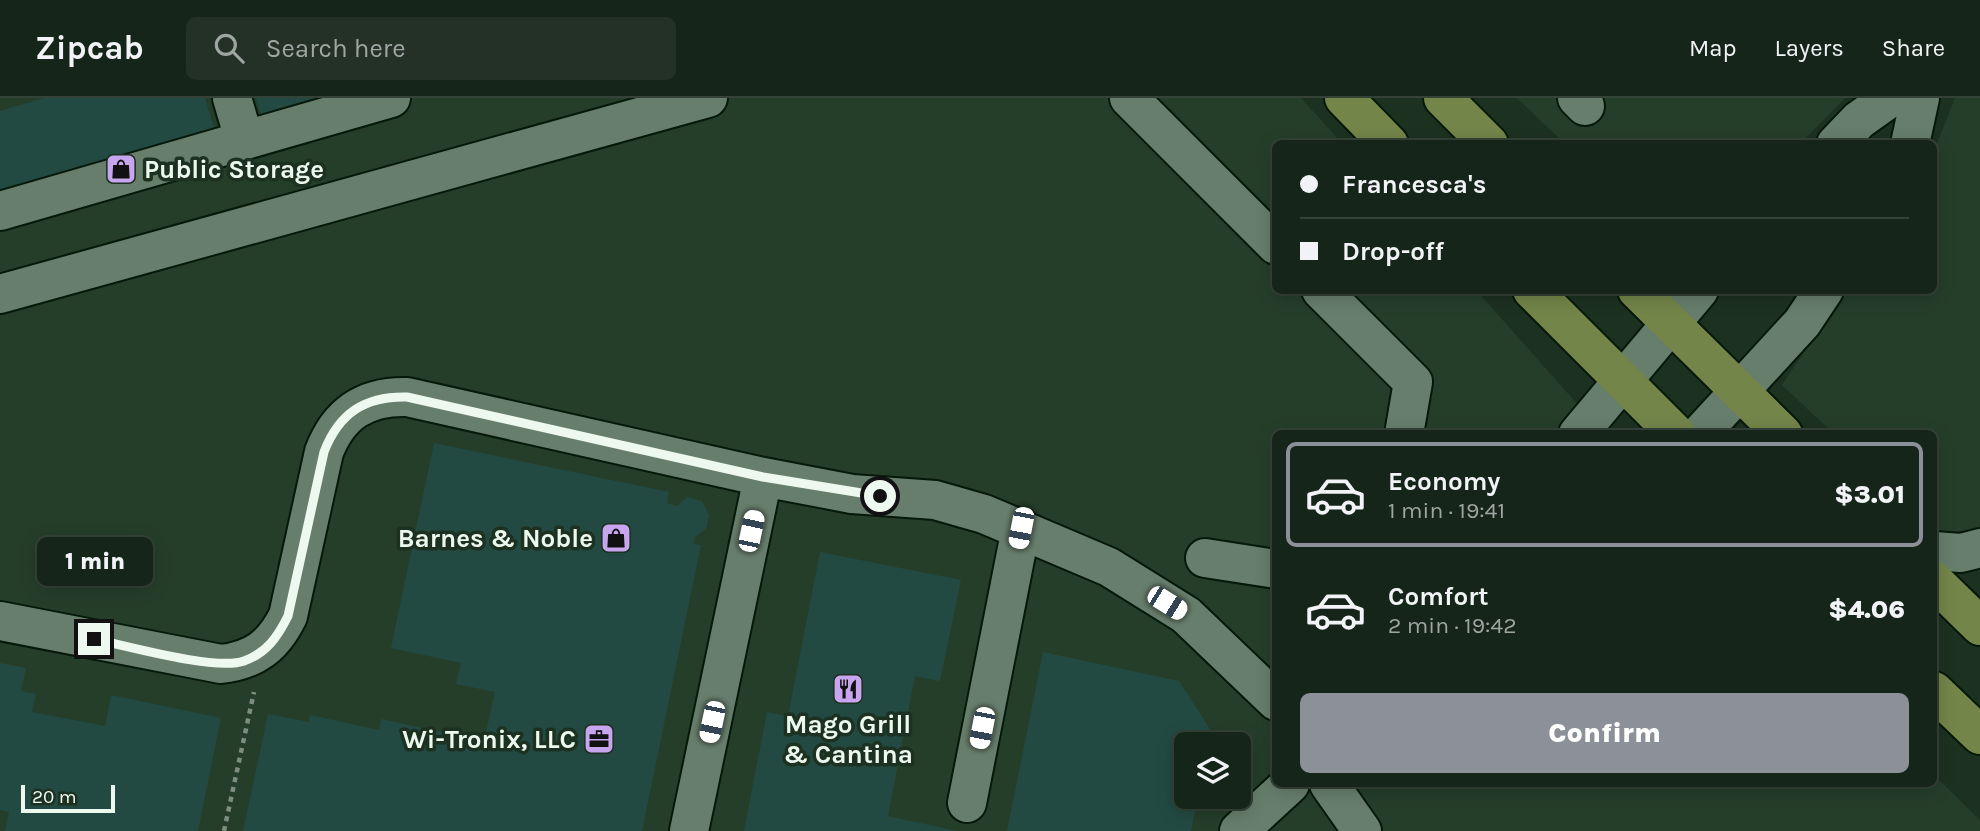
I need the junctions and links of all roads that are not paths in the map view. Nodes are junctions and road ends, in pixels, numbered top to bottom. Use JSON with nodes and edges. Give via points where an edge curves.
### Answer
{"nodes":[{"id":1,"x":232,"y":98,"type":"edge"},
{"id":2,"x":391,"y":98,"type":"edge"},
{"id":3,"x":708,"y":98,"type":"edge"},
{"id":4,"x":1129,"y":98,"type":"edge"},
{"id":5,"x":1344,"y":98,"type":"edge"},
{"id":6,"x":1443,"y":98,"type":"edge"},
{"id":7,"x":1890,"y":98,"type":"edge"},
{"id":8,"x":1920,"y":98,"type":"edge"},
{"id":9,"x":244,"y":139,"type":"junction"},
{"id":10,"x":1385,"y":140,"type":"edge"},
{"id":11,"x":1485,"y":140,"type":"edge"},
{"id":12,"x":1840,"y":140,"type":"edge"},
{"id":13,"x":1911,"y":140,"type":"edge"},
{"id":14,"x":0,"y":211,"type":"edge"},
{"id":15,"x":1272,"y":241,"type":"edge"},
{"id":16,"x":0,"y":294,"type":"edge"},
{"id":17,"x":1325,"y":294,"type":"edge"},
{"id":18,"x":1536,"y":294,"type":"edge"},
{"id":19,"x":1641,"y":294,"type":"edge"},
{"id":20,"x":1696,"y":294,"type":"edge"},
{"id":21,"x":1821,"y":294,"type":"edge"},
{"id":22,"x":1671,"y":324,"type":"junction"},
{"id":23,"x":1622,"y":383,"type":"junction"},
{"id":24,"x":1738,"y":393,"type":"junction"},
{"id":25,"x":1405,"y":430,"type":"edge"},
{"id":26,"x":1581,"y":430,"type":"edge"},
{"id":27,"x":1672,"y":430,"type":"edge"},
{"id":28,"x":1704,"y":430,"type":"edge"},
{"id":29,"x":1779,"y":430,"type":"edge"},
{"id":30,"x":763,"y":477,"type":"junction"},
{"id":31,"x":1021,"y":528,"type":"junction"},
{"id":32,"x":1980,"y":548,"type":"edge"},
{"id":33,"x":1937,"y":551,"type":"edge"},
{"id":34,"x":1205,"y":558,"type":"dead end"},
{"id":35,"x":1272,"y":568,"type":"edge"},
{"id":36,"x":1937,"y":584,"type":"edge"},
{"id":37,"x":0,"y":621,"type":"edge"},
{"id":38,"x":1980,"y":626,"type":"edge"},
{"id":39,"x":1223,"y":648,"type":"junction"},
{"id":40,"x":1272,"y":667,"type":"edge"},
{"id":41,"x":1937,"y":694,"type":"edge"},
{"id":42,"x":1272,"y":697,"type":"edge"},
{"id":43,"x":1980,"y":735,"type":"edge"},
{"id":44,"x":1287,"y":787,"type":"edge"},
{"id":45,"x":1331,"y":787,"type":"edge"},
{"id":46,"x":967,"y":803,"type":"dead end"},
{"id":47,"x":689,"y":831,"type":"edge"},
{"id":48,"x":1240,"y":831,"type":"edge"},
{"id":49,"x":1362,"y":831,"type":"edge"}],
"edges":[{"from":1,"to":9,"type":"street"},
{"from":2,"to":9,"type":"street"},
{"from":3,"to":16,"type":"street"},
{"from":4,"to":15,"type":"street"},
{"from":5,"to":10,"type":"main road"},
{"from":6,"to":11,"type":"main road"},
{"from":7,"to":12,"type":"street"},
{"from":8,"to":13,"type":"street"},
{"from":9,"to":14,"type":"street"},
{"from":17,"to":25,"type":"street","via":[[1413,382]]},
{"from":18,"to":23,"type":"main road"},
{"from":19,"to":22,"type":"main road"},
{"from":20,"to":22,"type":"street"},
{"from":21,"to":24,"type":"street","via":[[1802,323]]},
{"from":22,"to":23,"type":"street"},
{"from":22,"to":24,"type":"main road"},
{"from":23,"to":26,"type":"street"},
{"from":23,"to":27,"type":"main road"},
{"from":24,"to":28,"type":"street"},
{"from":24,"to":29,"type":"main road"},
{"from":30,"to":31,"type":"street","via":[[852,494],[935,500]]},
{"from":30,"to":37,"type":"street","via":[[407,397],[385,397],[364,403],[332,432],[288,616],[263,652],[243,662],[221,664]]},
{"from":30,"to":47,"type":"street"},
{"from":31,"to":39,"type":"street","via":[[1109,567],[1186,615]]},
{"from":31,"to":46,"type":"street"},
{"from":32,"to":33,"type":"street","via":[[1961,553]]},
{"from":34,"to":35,"type":"street"},
{"from":36,"to":38,"type":"main road"},
{"from":39,"to":40,"type":"street"},
{"from":39,"to":42,"type":"street"},
{"from":41,"to":43,"type":"main road"},
{"from":44,"to":48,"type":"street"},
{"from":45,"to":49,"type":"street"}]}
